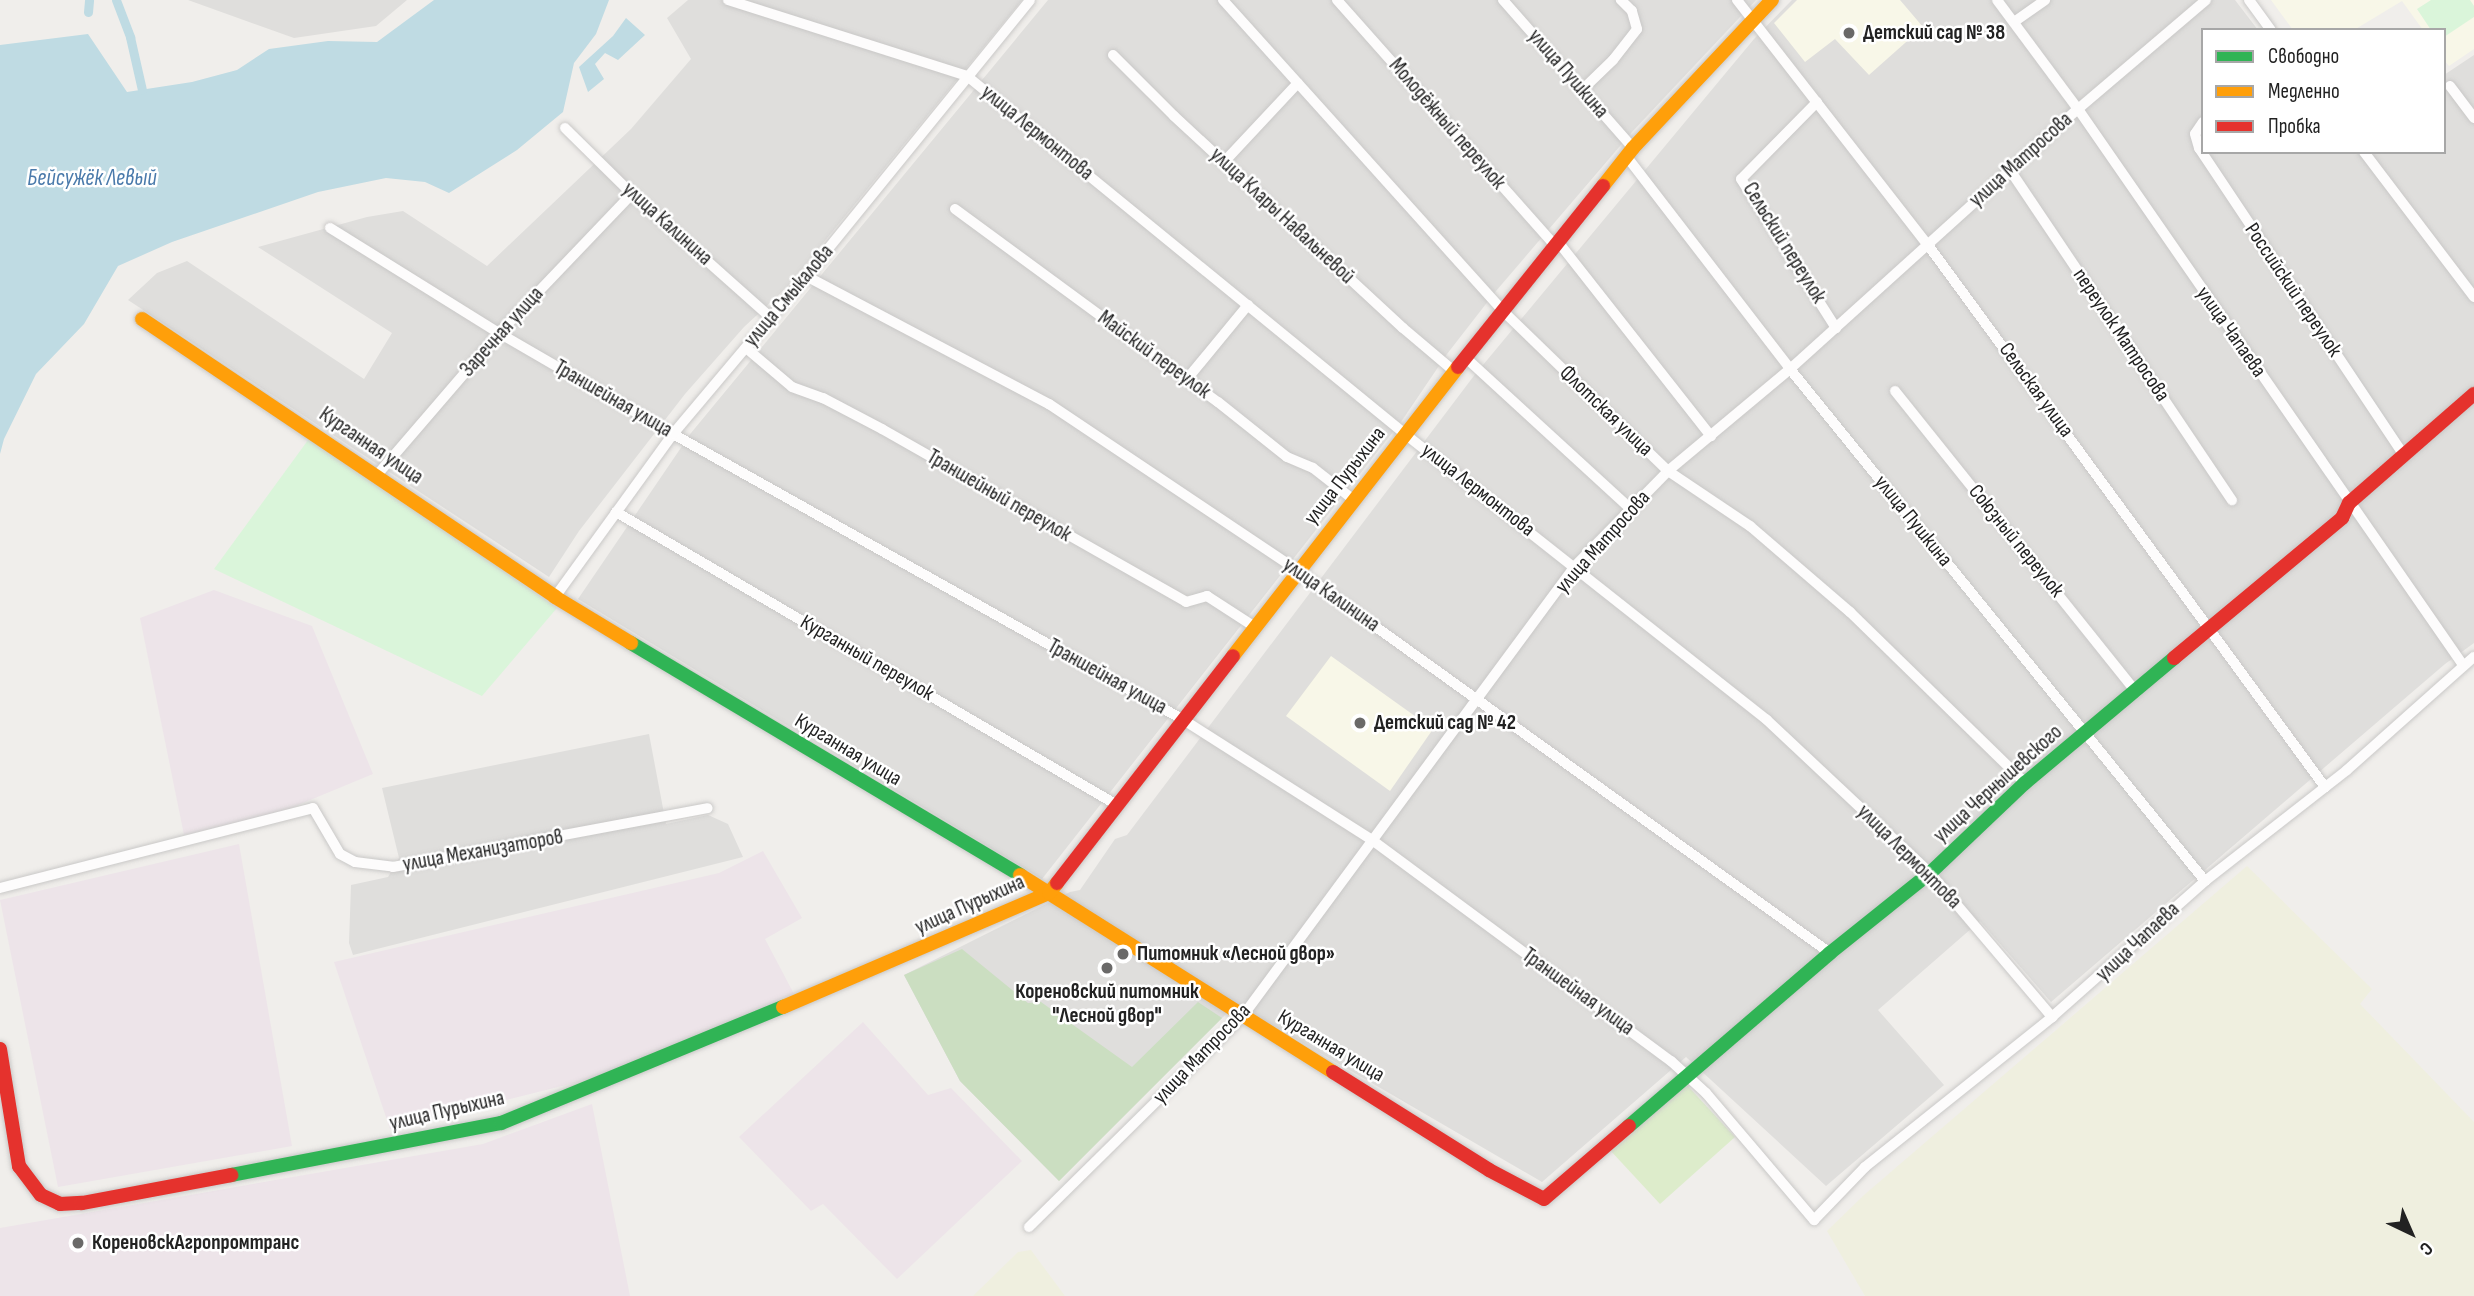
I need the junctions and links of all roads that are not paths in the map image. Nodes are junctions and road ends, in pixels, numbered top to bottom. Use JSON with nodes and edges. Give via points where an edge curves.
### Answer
{"nodes":[{"id":1,"x":728,"y":0,"type":"edge"},
{"id":2,"x":1030,"y":0,"type":"edge"},
{"id":3,"x":1223,"y":0,"type":"edge"},
{"id":4,"x":1337,"y":0,"type":"edge"},
{"id":5,"x":1503,"y":0,"type":"edge"},
{"id":6,"x":1621,"y":0,"type":"edge"},
{"id":7,"x":1737,"y":0,"type":"edge"},
{"id":8,"x":1772,"y":0,"type":"edge"},
{"id":9,"x":1997,"y":0,"type":"edge"},
{"id":10,"x":2045,"y":0,"type":"edge"},
{"id":11,"x":2206,"y":0,"type":"edge"},
{"id":12,"x":2249,"y":0,"type":"edge"},
{"id":13,"x":1754,"y":19,"type":"junction"},
{"id":14,"x":2014,"y":22,"type":"junction"},
{"id":15,"x":2270,"y":28,"type":"edge"},
{"id":16,"x":1113,"y":55,"type":"dead end"},
{"id":17,"x":967,"y":76,"type":"junction"},
{"id":18,"x":1298,"y":83,"type":"junction"},
{"id":19,"x":2450,"y":86,"type":"dead end"},
{"id":20,"x":1582,"y":90,"type":"junction"},
{"id":21,"x":2474,"y":99,"type":"edge"},
{"id":22,"x":1817,"y":102,"type":"junction"},
{"id":23,"x":2465,"y":106,"type":"junction"},
{"id":24,"x":2078,"y":109,"type":"junction"},
{"id":25,"x":2474,"y":118,"type":"edge"},
{"id":26,"x":2201,"y":125,"type":"edge"},
{"id":27,"x":565,"y":128,"type":"dead end"},
{"id":28,"x":2201,"y":151,"type":"edge"},
{"id":29,"x":1630,"y":152,"type":"junction"},
{"id":30,"x":2203,"y":154,"type":"edge"},
{"id":31,"x":2366,"y":154,"type":"edge"},
{"id":32,"x":1224,"y":162,"type":"junction"},
{"id":33,"x":2010,"y":170,"type":"junction"},
{"id":34,"x":632,"y":194,"type":"junction"},
{"id":35,"x":955,"y":209,"type":"dead end"},
{"id":36,"x":330,"y":228,"type":"dead end"},
{"id":37,"x":1558,"y":245,"type":"junction"},
{"id":38,"x":1928,"y":245,"type":"junction"},
{"id":39,"x":806,"y":276,"type":"junction"},
{"id":40,"x":2474,"y":297,"type":"edge"},
{"id":41,"x":1248,"y":305,"type":"junction"},
{"id":42,"x":1503,"y":312,"type":"junction"},
{"id":43,"x":771,"y":318,"type":"junction"},
{"id":44,"x":142,"y":319,"type":"dead end"},
{"id":45,"x":1836,"y":328,"type":"junction"},
{"id":46,"x":499,"y":333,"type":"junction"},
{"id":47,"x":746,"y":348,"type":"junction"},
{"id":48,"x":1466,"y":358,"type":"junction"},
{"id":49,"x":1790,"y":369,"type":"junction"},
{"id":50,"x":1455,"y":372,"type":"junction"},
{"id":51,"x":1187,"y":379,"type":"junction"},
{"id":52,"x":1895,"y":391,"type":"dead end"},
{"id":53,"x":2474,"y":394,"type":"edge"},
{"id":54,"x":1405,"y":433,"type":"junction"},
{"id":55,"x":673,"y":434,"type":"junction"},
{"id":56,"x":1711,"y":436,"type":"junction"},
{"id":57,"x":2404,"y":455,"type":"junction"},
{"id":58,"x":1668,"y":471,"type":"junction"},
{"id":59,"x":377,"y":475,"type":"junction"},
{"id":60,"x":1354,"y":500,"type":"junction"},
{"id":61,"x":2232,"y":500,"type":"dead end"},
{"id":62,"x":2349,"y":503,"type":"junction"},
{"id":63,"x":1631,"y":509,"type":"junction"},
{"id":64,"x":616,"y":512,"type":"junction"},
{"id":65,"x":1575,"y":566,"type":"junction"},
{"id":66,"x":1298,"y":571,"type":"junction"},
{"id":67,"x":555,"y":597,"type":"junction"},
{"id":68,"x":1255,"y":627,"type":"junction"},
{"id":69,"x":2212,"y":628,"type":"junction"},
{"id":70,"x":2474,"y":657,"type":"edge"},
{"id":71,"x":2463,"y":666,"type":"junction"},
{"id":72,"x":2136,"y":692,"type":"junction"},
{"id":73,"x":1478,"y":699,"type":"junction"},
{"id":74,"x":1182,"y":719,"type":"junction"},
{"id":75,"x":2085,"y":735,"type":"junction"},
{"id":76,"x":2025,"y":783,"type":"junction"},
{"id":77,"x":2325,"y":787,"type":"junction"},
{"id":78,"x":1117,"y":805,"type":"junction"},
{"id":79,"x":708,"y":808,"type":"dead end"},
{"id":80,"x":1372,"y":841,"type":"junction"},
{"id":81,"x":1930,"y":873,"type":"junction"},
{"id":82,"x":2205,"y":881,"type":"junction"},
{"id":83,"x":0,"y":888,"type":"edge"},
{"id":84,"x":1049,"y":893,"type":"junction"},
{"id":85,"x":1829,"y":953,"type":"junction"},
{"id":86,"x":1242,"y":1017,"type":"junction"},
{"id":87,"x":2052,"y":1017,"type":"junction"},
{"id":88,"x":0,"y":1049,"type":"edge"},
{"id":89,"x":1687,"y":1077,"type":"junction"},
{"id":90,"x":1544,"y":1199,"type":"joint"},
{"id":91,"x":1814,"y":1220,"type":"joint"},
{"id":92,"x":1029,"y":1227,"type":"dead end"}],
"edges":[{"from":1,"to":17,"type":"street","name":"улица Лермонтова"},
{"from":2,"to":17,"type":"street","name":"улица Смыкалова"},
{"from":3,"to":18,"type":"street","name":"Флотская улица"},
{"from":4,"to":37,"type":"street","name":"Молодёжный переулок"},
{"from":5,"to":20,"type":"street","name":"улица Пушкина"},
{"from":6,"to":20,"type":"street","via":[[1632,11],[1637,29]]},
{"from":7,"to":13,"type":"street","name":"Сельская улица"},
{"from":8,"to":13,"type":"street","name":"улица Пурыхина"},
{"from":9,"to":14,"type":"street","name":"улица Чапаева"},
{"from":10,"to":14,"type":"street"},
{"from":11,"to":24,"type":"street","name":"улица Матросова"},
{"from":12,"to":15,"type":"street"},
{"from":13,"to":22,"type":"street","name":"Сельская улица"},
{"from":13,"to":29,"type":"street","name":"улица Пурыхина"},
{"from":14,"to":24,"type":"street","name":"улица Чапаева"},
{"from":16,"to":32,"type":"street","name":"улица Клары Навальневой"},
{"from":17,"to":39,"type":"street","name":"улица Смыкалова"},
{"from":17,"to":41,"type":"street","name":"улица Лермонтова"},
{"from":18,"to":32,"type":"street"},
{"from":18,"to":42,"type":"street","name":"Флотская улица"},
{"from":19,"to":23,"type":"street"},
{"from":20,"to":29,"type":"street","name":"улица Пушкина"},
{"from":21,"to":23,"type":"street"},
{"from":22,"to":38,"type":"street","name":"Сельская улица"},
{"from":22,"to":45,"type":"street","name":"Сельский переулок","via":[[1741,179]]},
{"from":23,"to":25,"type":"street"},
{"from":24,"to":33,"type":"street","name":"улица Матросова"},
{"from":24,"to":62,"type":"street","name":"улица Чапаева"},
{"from":26,"to":28,"type":"street","name":"Российский переулок","via":[[2195,134]]},
{"from":27,"to":34,"type":"street","name":"улица Калинина"},
{"from":29,"to":37,"type":"street","name":"улица Пурыхина"},
{"from":29,"to":49,"type":"street","name":"улица Пушкина"},
{"from":30,"to":57,"type":"street","name":"Российский переулок"},
{"from":31,"to":40,"type":"street"},
{"from":32,"to":50,"type":"street","name":"улица Клары Навальневой"},
{"from":33,"to":38,"type":"street","name":"улица Матросова"},
{"from":33,"to":61,"type":"street","name":"переулок Матросова"},
{"from":34,"to":43,"type":"street","name":"улица Калинина"},
{"from":34,"to":46,"type":"street","name":"Заречная улица"},
{"from":35,"to":51,"type":"street","name":"Майский переулок"},
{"from":36,"to":46,"type":"street","name":"Траншейная улица"},
{"from":37,"to":42,"type":"street","name":"улица Пурыхина"},
{"from":37,"to":56,"type":"street","name":"Молодёжный переулок"},
{"from":38,"to":45,"type":"street","name":"улица Матросова"},
{"from":38,"to":69,"type":"street","name":"Сельская улица"},
{"from":39,"to":43,"type":"street","name":"улица Смыкалова"},
{"from":39,"to":66,"type":"street","name":"улица Калинина","via":[[1049,404]]},
{"from":41,"to":51,"type":"street"},
{"from":41,"to":54,"type":"street","name":"улица Лермонтова"},
{"from":42,"to":48,"type":"street","name":"улица Пурыхина"},
{"from":42,"to":58,"type":"street","name":"Флотская улица"},
{"from":43,"to":47,"type":"street","name":"улица Смыкалова"},
{"from":44,"to":59,"type":"street","name":"Курганная улица"},
{"from":45,"to":49,"type":"street","name":"улица Матросова"},
{"from":46,"to":55,"type":"street","name":"Траншейная улица"},
{"from":46,"to":59,"type":"street","name":"Заречная улица"},
{"from":47,"to":55,"type":"street","name":"улица Смыкалова"},
{"from":47,"to":68,"type":"street","name":"Траншейный переулок","via":[[792,387],[882,429],[1186,602],[1207,596]]},
{"from":48,"to":50,"type":"street","name":"улица Пурыхина"},
{"from":48,"to":63,"type":"street"},
{"from":49,"to":56,"type":"street","name":"улица Матросова"},
{"from":49,"to":75,"type":"street","name":"улица Пушкина"},
{"from":50,"to":54,"type":"street","name":"улица Пурыхина"},
{"from":51,"to":60,"type":"street","name":"Майский переулок","via":[[1287,457],[1313,468]]},
{"from":52,"to":72,"type":"street","name":"Союзный переулок"},
{"from":53,"to":57,"type":"street","name":"улица Чернышевского"},
{"from":54,"to":60,"type":"street","name":"улица Пурыхина"},
{"from":54,"to":65,"type":"street","name":"улица Лермонтова"},
{"from":55,"to":64,"type":"street","name":"улица Смыкалова"},
{"from":55,"to":74,"type":"street","name":"Траншейная улица"},
{"from":56,"to":58,"type":"street","name":"улица Матросова"},
{"from":57,"to":62,"type":"street","name":"улица Чернышевского"},
{"from":58,"to":63,"type":"street","name":"улица Матросова"},
{"from":58,"to":76,"type":"street","name":"Флотская улица","via":[[1750,526],[1850,612]]},
{"from":59,"to":67,"type":"street","name":"Курганная улица"},
{"from":60,"to":66,"type":"street","name":"улица Пурыхина"},
{"from":62,"to":69,"type":"street","name":"улица Чернышевского","via":[[2342,518]]},
{"from":62,"to":71,"type":"street","name":"улица Чапаева"},
{"from":63,"to":65,"type":"street","name":"улица Матросова"},
{"from":64,"to":67,"type":"street","name":"улица Смыкалова"},
{"from":64,"to":78,"type":"street","name":"Курганный переулок"},
{"from":65,"to":73,"type":"street","name":"улица Матросова"},
{"from":65,"to":81,"type":"street","name":"улица Лермонтова","via":[[1767,720]]},
{"from":66,"to":68,"type":"street","name":"улица Пурыхина"},
{"from":66,"to":73,"type":"street","name":"улица Калинина"},
{"from":67,"to":84,"type":"street","name":"Курганная улица"},
{"from":68,"to":74,"type":"street","name":"улица Пурыхина"},
{"from":69,"to":72,"type":"street","name":"улица Чернышевского"},
{"from":69,"to":77,"type":"street","name":"Сельская улица"},
{"from":70,"to":71,"type":"street","name":"улица Чапаева"},
{"from":71,"to":77,"type":"street","name":"улица Чапаева"},
{"from":72,"to":75,"type":"street","name":"улица Чернышевского"},
{"from":73,"to":80,"type":"street","name":"улица Матросова"},
{"from":73,"to":85,"type":"street","name":"улица Калинина"},
{"from":74,"to":78,"type":"street","name":"улица Пурыхина"},
{"from":74,"to":80,"type":"street","name":"Траншейная улица"},
{"from":75,"to":76,"type":"street","name":"улица Чернышевского"},
{"from":75,"to":82,"type":"street","name":"улица Пушкина"},
{"from":76,"to":81,"type":"street","name":"улица Чернышевского"},
{"from":77,"to":82,"type":"street","name":"улица Чапаева"},
{"from":78,"to":84,"type":"street","name":"улица Пурыхина"},
{"from":79,"to":83,"type":"street","name":"улица Механизаторов","via":[[393,867],[355,862],[340,855],[313,808]]},
{"from":80,"to":86,"type":"street","name":"улица Матросова"},
{"from":80,"to":89,"type":"street","name":"Траншейная улица"},
{"from":81,"to":85,"type":"street","name":"улица Чернышевского"},
{"from":81,"to":87,"type":"street","name":"улица Лермонтова"},
{"from":82,"to":87,"type":"street","name":"улица Чапаева"},
{"from":84,"to":86,"type":"street","name":"Курганная улица"},
{"from":84,"to":88,"type":"street","name":"улица Пурыхина","via":[[501,1123],[82,1203],[60,1204],[41,1195],[19,1166]]},
{"from":85,"to":89,"type":"street","name":"улица Чернышевского"},
{"from":86,"to":90,"type":"street","name":"Курганная улица","via":[[1489,1170]]},
{"from":86,"to":92,"type":"street","name":"улица Матросова"},
{"from":87,"to":91,"type":"street","name":"улица Чапаева","via":[[1865,1167]]},
{"from":89,"to":90,"type":"street","name":"улица Чернышевского"},
{"from":89,"to":91,"type":"street","name":"Траншейная улица","via":[[1740,1131]]}]}
